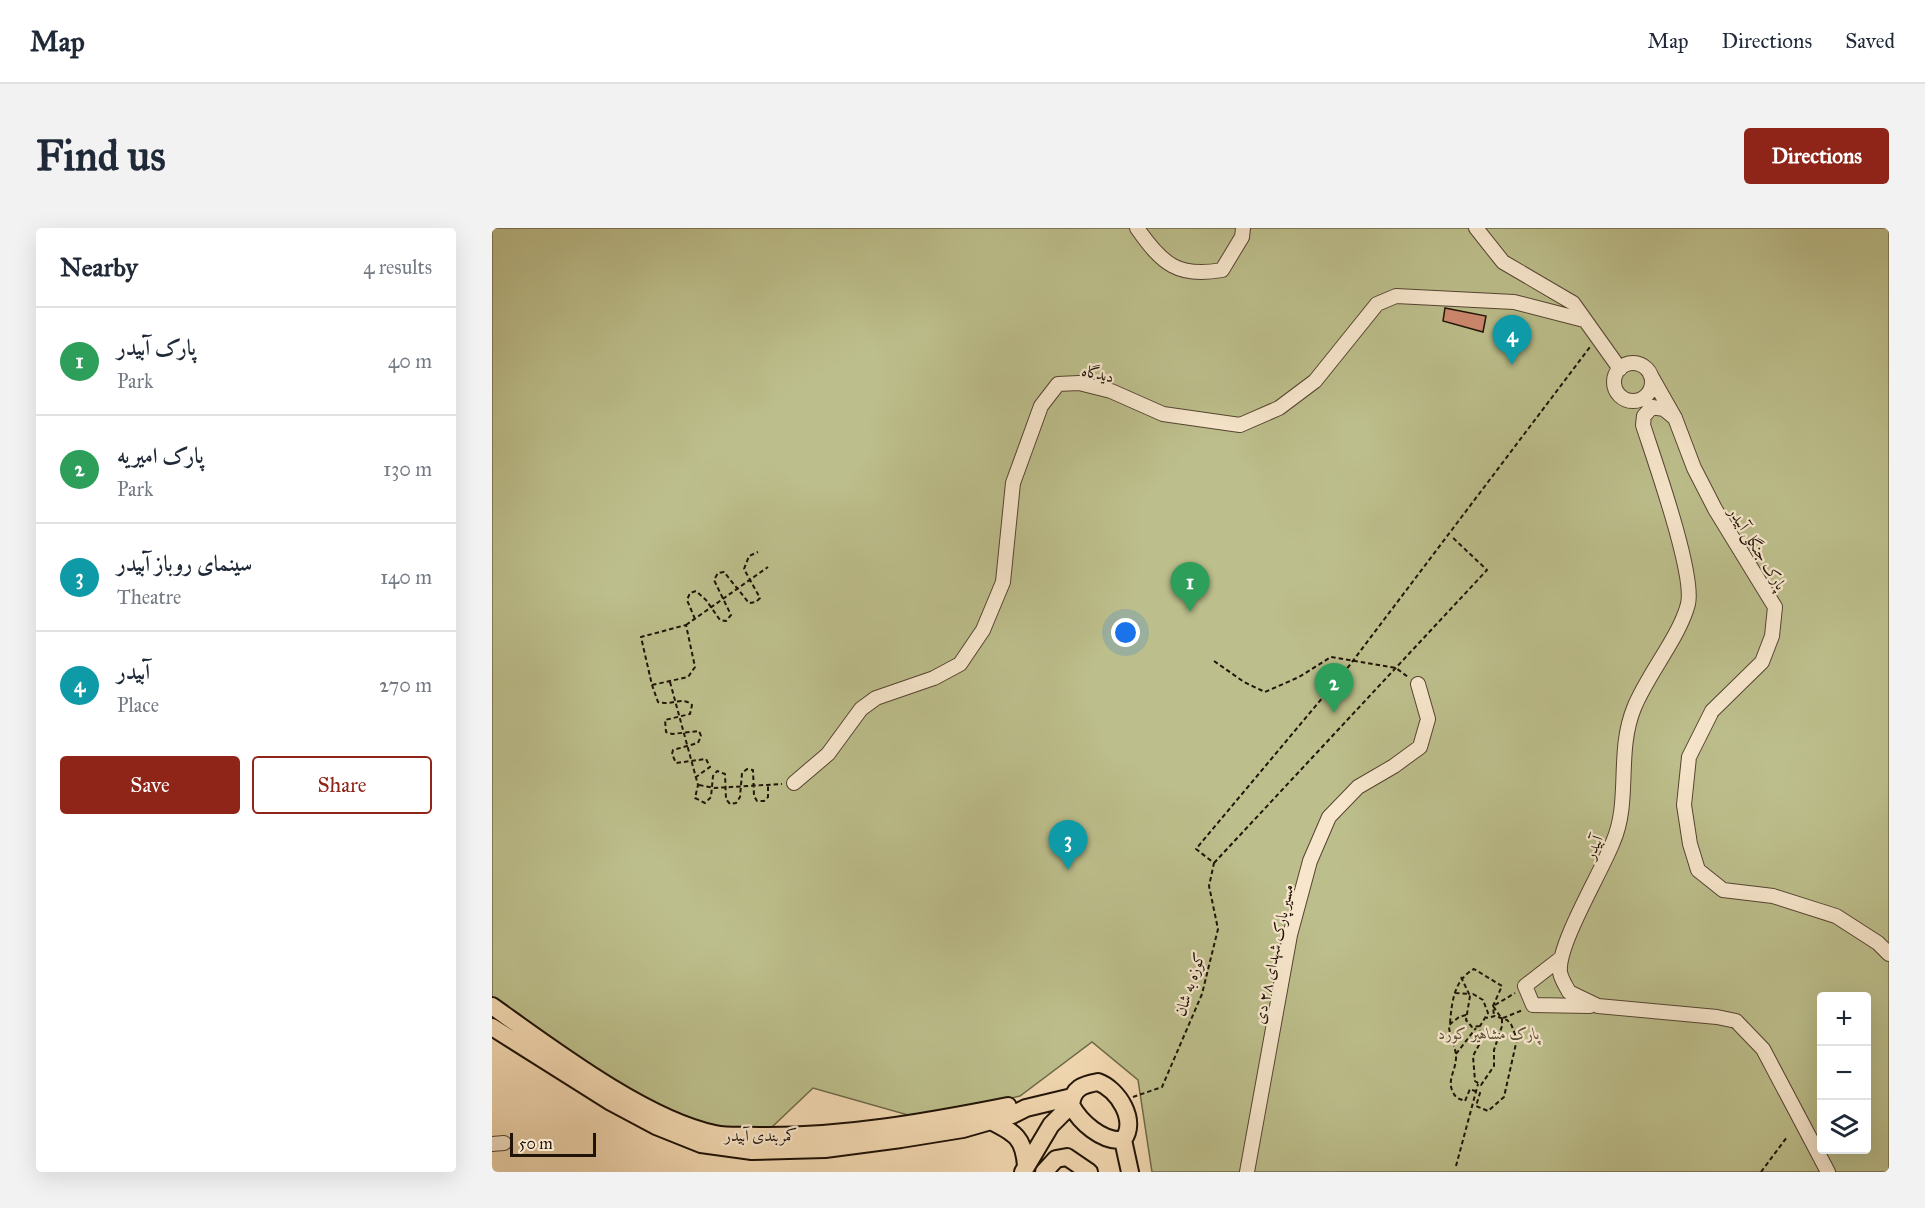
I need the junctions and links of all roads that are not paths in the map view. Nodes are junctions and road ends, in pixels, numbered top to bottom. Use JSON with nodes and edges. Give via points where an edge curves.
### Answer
{"nodes":[{"id":1,"x":1137,"y":228,"type":"edge"},
{"id":2,"x":1243,"y":228,"type":"edge"},
{"id":3,"x":1476,"y":228,"type":"edge"},
{"id":4,"x":1584,"y":320,"type":"junction"},
{"id":5,"x":1620,"y":369,"type":"junction"},
{"id":6,"x":1650,"y":374,"type":"junction"},
{"id":7,"x":1675,"y":418,"type":"junction"},
{"id":8,"x":1418,"y":684,"type":"road end"},
{"id":9,"x":794,"y":783,"type":"dead end"},
{"id":10,"x":1889,"y":954,"type":"edge"},
{"id":11,"x":1561,"y":958,"type":"junction"},
{"id":12,"x":492,"y":1006,"type":"edge"},
{"id":13,"x":1598,"y":1006,"type":"junction"},
{"id":14,"x":492,"y":1028,"type":"edge"},
{"id":15,"x":1071,"y":1101,"type":"junction"},
{"id":16,"x":1026,"y":1108,"type":"junction"},
{"id":17,"x":991,"y":1121,"type":"junction"},
{"id":18,"x":1122,"y":1140,"type":"junction"},
{"id":19,"x":1024,"y":1169,"type":"edge"},
{"id":20,"x":1044,"y":1172,"type":"edge"},
{"id":21,"x":1089,"y":1172,"type":"edge"},
{"id":22,"x":1130,"y":1172,"type":"edge"},
{"id":23,"x":1247,"y":1172,"type":"edge"},
{"id":24,"x":1828,"y":1172,"type":"edge"}],
"edges":[{"from":1,"to":2,"type":"lane","via":[[1147,244],[1173,268],[1197,275],[1222,270],[1242,237]]},
{"from":3,"to":4,"type":"lane","via":[[1503,262],[1573,303]]},
{"from":4,"to":5,"type":"lane"},
{"from":4,"to":9,"type":"lane","name":"دیدگاه","via":[[1514,302],[1396,296],[1377,304],[1315,381],[1279,408],[1240,425],[1163,414],[1111,392],[1079,383],[1058,384],[1041,406],[1013,483],[1003,582],[983,630],[960,664],[924,682],[876,698],[861,709],[828,754]]},
{"from":5,"to":6,"type":"lane","via":[[1636,363]]},
{"from":5,"to":6,"type":"lane","via":[[1615,386],[1627,400],[1646,396],[1652,385]]},
{"from":6,"to":7,"type":"lane","name":"پارک جنگلی آبیدر"},
{"from":7,"to":10,"type":"lane","name":"پارک جنگلی آبیدر","via":[[1715,509],[1775,606],[1772,636],[1762,662],[1712,711],[1689,757],[1684,805],[1698,870],[1723,890],[1773,896],[1836,916]]},
{"from":7,"to":11,"type":"lane","name":"آبیدر","via":[[1664,409],[1652,407],[1643,424],[1688,574],[1688,604],[1624,734],[1615,839]]},
{"from":8,"to":23,"type":"lane","name":"مسیر پارک شهدای ۲۸ دی","via":[[1428,719],[1420,747],[1358,787],[1336,809],[1310,861],[1290,935]]},
{"from":11,"to":13,"type":"lane","via":[[1560,971],[1569,992]]},
{"from":11,"to":13,"type":"lane","via":[[1525,986],[1533,1005]]},
{"from":12,"to":16,"type":"main road","name":"کمربندی آبیدر","via":[[667,1119],[716,1135],[794,1136],[1016,1105]]},
{"from":13,"to":24,"type":"lane","via":[[1737,1022],[1763,1049]]},
{"from":14,"to":17,"type":"main road","name":"کمربندی آبیدر","via":[[611,1102],[701,1144],[752,1151],[825,1149]]},
{"from":15,"to":16,"type":"main road","name":"کمربندی آبیدر"},
{"from":15,"to":18,"type":"main road","via":[[1076,1115],[1100,1134],[1113,1141]]},
{"from":15,"to":18,"type":"main road","via":[[1082,1085],[1106,1085],[1120,1101],[1128,1126],[1128,1134]]},
{"from":15,"to":19,"type":"main road"},
{"from":16,"to":17,"type":"main road","name":"کمربندی آبیدر"},
{"from":17,"to":19,"type":"main road","via":[[1018,1137],[1025,1150]]},
{"from":18,"to":22,"type":"main road"},
{"from":20,"to":21,"type":"main road","via":[[1056,1159],[1067,1157]]}]}
